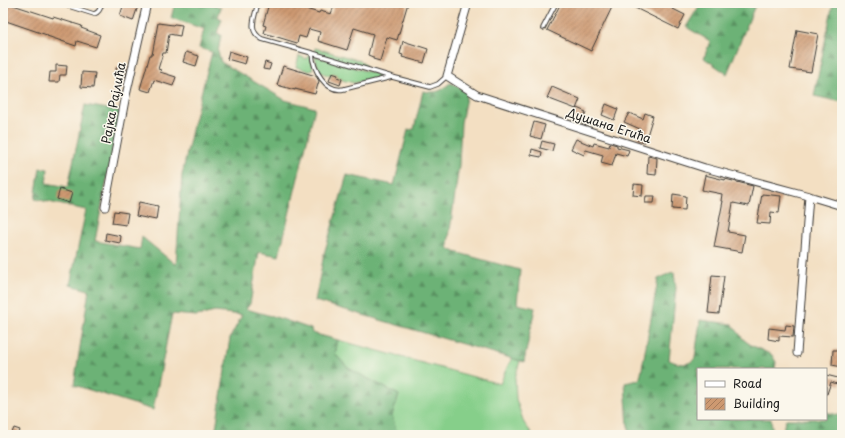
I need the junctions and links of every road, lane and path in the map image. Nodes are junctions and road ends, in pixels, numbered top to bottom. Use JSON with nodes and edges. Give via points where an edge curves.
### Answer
{"nodes":[{"id":1,"x":59,"y":3,"type":"edge"},
{"id":2,"x":102,"y":3,"type":"edge"},
{"id":3,"x":147,"y":3,"type":"edge"},
{"id":4,"x":258,"y":3,"type":"edge"},
{"id":5,"x":468,"y":3,"type":"edge"},
{"id":6,"x":556,"y":3,"type":"edge"},
{"id":7,"x":543,"y":28,"type":"dead end"},
{"id":8,"x":312,"y":54,"type":"junction"},
{"id":9,"x":447,"y":76,"type":"junction"},
{"id":10,"x":392,"y":77,"type":"junction"},
{"id":11,"x":809,"y":196,"type":"junction"},
{"id":12,"x":842,"y":206,"type":"edge"},
{"id":13,"x":105,"y":207,"type":"dead end"},
{"id":14,"x":797,"y":353,"type":"dead end"}],
"edges":[{"from":1,"to":2,"type":"lane","via":[[94,14]]},
{"from":3,"to":13,"type":"street","name":"Рајка Рајлића"},
{"from":4,"to":8,"type":"lane","via":[[253,25],[258,37]]},
{"from":5,"to":9,"type":"street"},
{"from":6,"to":7,"type":"lane"},
{"from":8,"to":10,"type":"lane"},
{"from":8,"to":10,"type":"lane","via":[[317,72],[331,88],[344,89]]},
{"from":9,"to":10,"type":"lane","via":[[430,87]]},
{"from":9,"to":11,"type":"street","name":"Душана Егића","via":[[477,95],[705,168]]},
{"from":11,"to":12,"type":"street","name":"Душана Егића"},
{"from":11,"to":14,"type":"street"}]}
